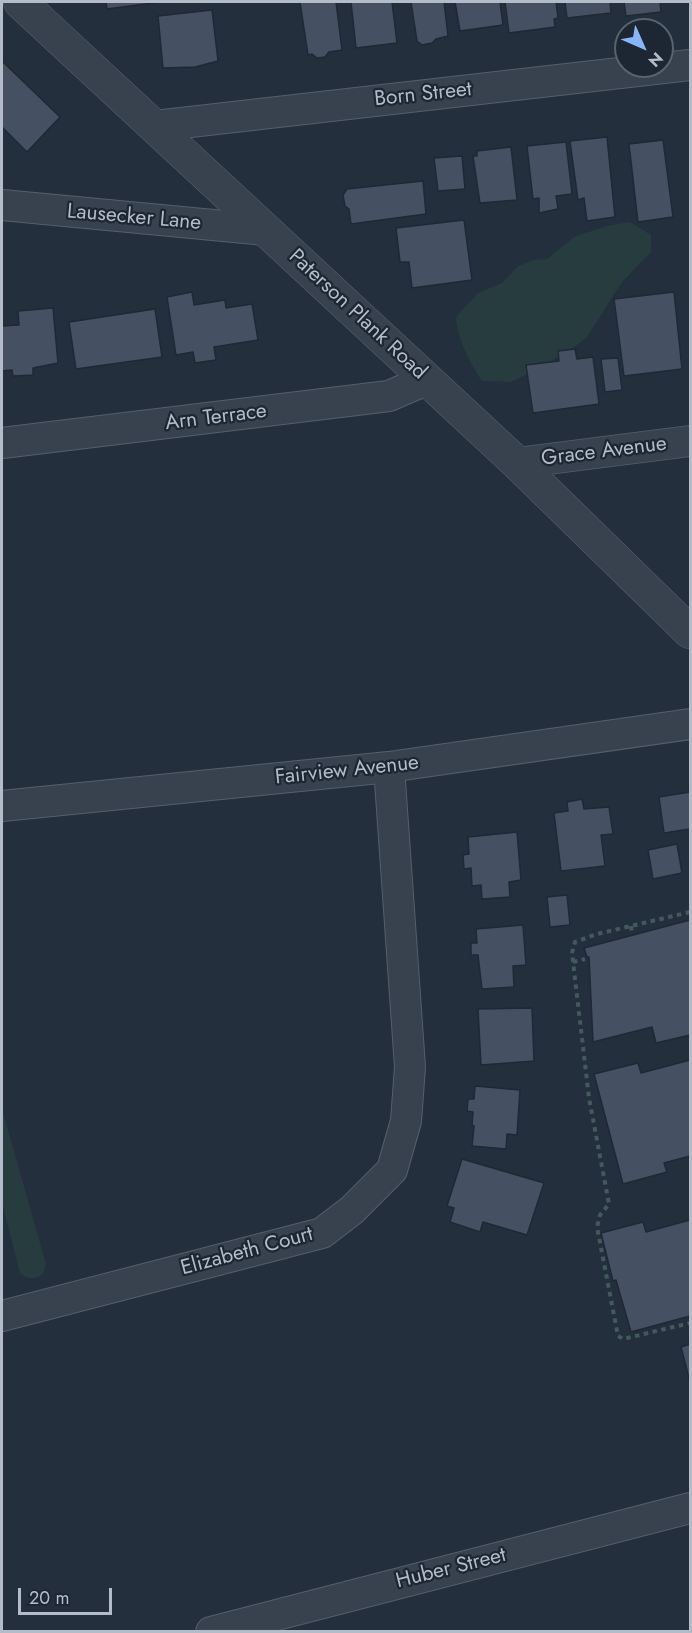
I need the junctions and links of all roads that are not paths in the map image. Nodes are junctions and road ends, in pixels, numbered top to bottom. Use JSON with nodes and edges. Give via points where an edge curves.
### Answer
{"nodes":[{"id":1,"x":20,"y":2,"type":"edge"},
{"id":2,"x":690,"y":65,"type":"edge"},
{"id":3,"x":155,"y":126,"type":"junction"},
{"id":4,"x":2,"y":205,"type":"edge"},
{"id":5,"x":266,"y":230,"type":"junction"},
{"id":6,"x":426,"y":380,"type":"junction"},
{"id":7,"x":690,"y":441,"type":"edge"},
{"id":8,"x":2,"y":443,"type":"edge"},
{"id":9,"x":517,"y":463,"type":"junction"},
{"id":10,"x":690,"y":632,"type":"edge"},
{"id":11,"x":690,"y":724,"type":"edge"},
{"id":12,"x":389,"y":767,"type":"junction"},
{"id":13,"x":2,"y":806,"type":"edge"},
{"id":14,"x":2,"y":1316,"type":"edge"},
{"id":15,"x":690,"y":1508,"type":"edge"},
{"id":16,"x":211,"y":1632,"type":"edge"}],
"edges":[{"from":1,"to":3,"type":"street","name":"Paterson Plank Road"},
{"from":2,"to":3,"type":"street","name":"Born Street"},
{"from":3,"to":5,"type":"street","name":"Paterson Plank Road"},
{"from":4,"to":5,"type":"street","name":"Lausecker Lane"},
{"from":5,"to":6,"type":"street","name":"Paterson Plank Road"},
{"from":6,"to":8,"type":"street","name":"Arn Terrace","via":[[388,396]]},
{"from":6,"to":9,"type":"street","name":"Paterson Plank Road"},
{"from":7,"to":9,"type":"street","name":"Grace Avenue"},
{"from":9,"to":10,"type":"street","name":"Paterson Plank Road"},
{"from":11,"to":12,"type":"street","name":"Fairview Avenue"},
{"from":12,"to":13,"type":"street","name":"Fairview Avenue"},
{"from":12,"to":14,"type":"street","name":"Elizabeth Court","via":[[410,1066],[406,1121],[392,1170],[322,1233]]},
{"from":15,"to":16,"type":"street","name":"Huber Street"}]}
